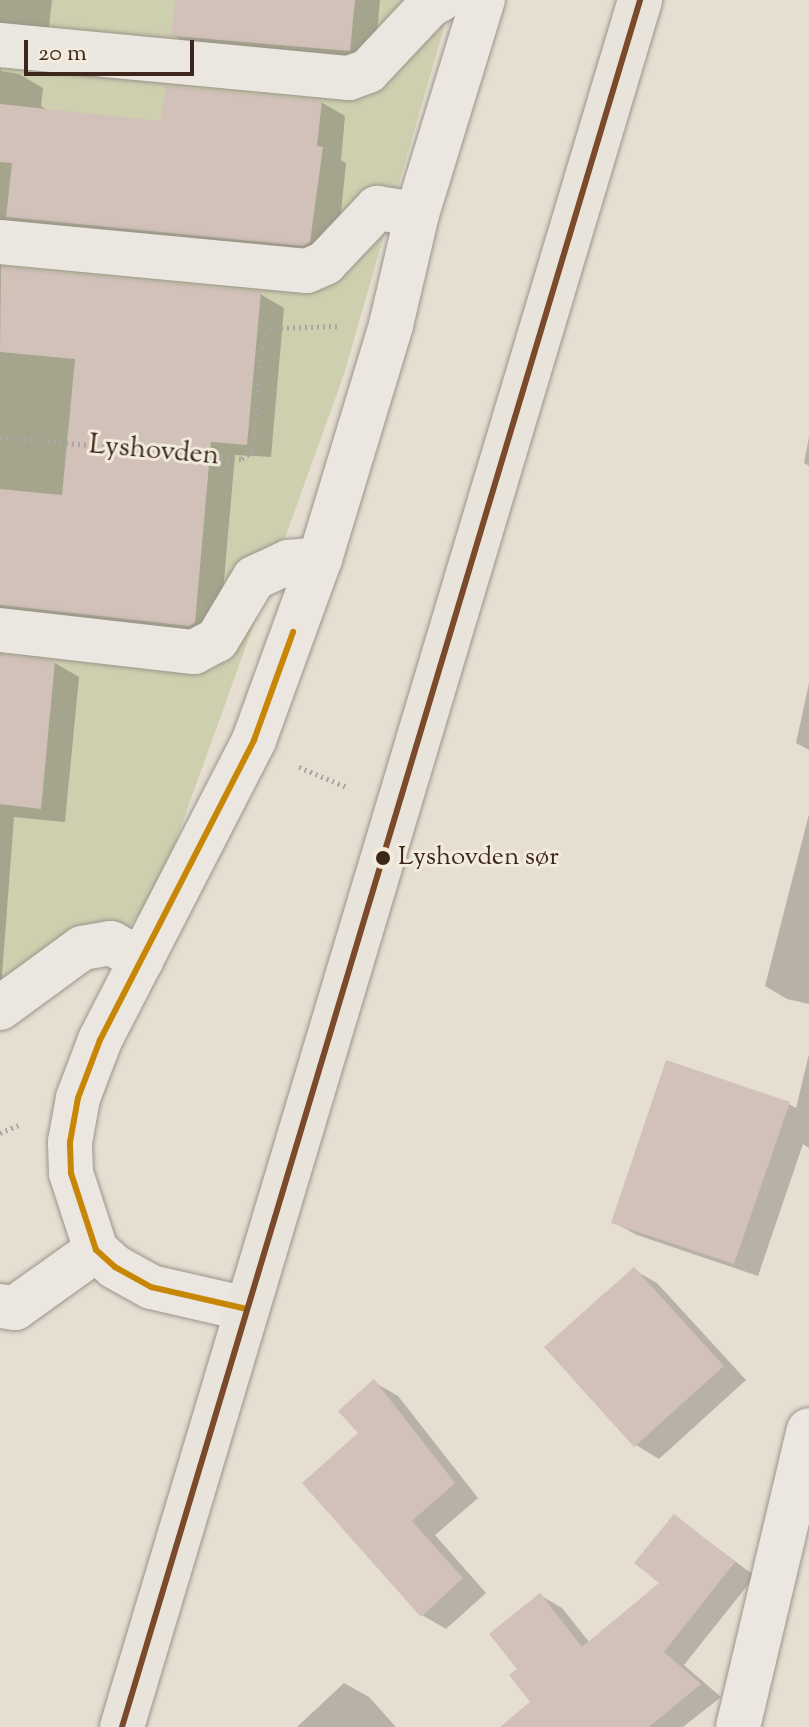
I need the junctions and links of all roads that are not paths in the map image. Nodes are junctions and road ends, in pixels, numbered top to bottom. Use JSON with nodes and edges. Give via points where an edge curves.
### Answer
{"nodes":[{"id":1,"x":640,"y":0,"type":"edge"},
{"id":2,"x":466,"y":1,"type":"edge"},
{"id":3,"x":0,"y":45,"type":"edge"},
{"id":4,"x":417,"y":214,"type":"junction"},
{"id":5,"x":0,"y":242,"type":"edge"},
{"id":6,"x":320,"y":559,"type":"junction"},
{"id":7,"x":0,"y":630,"type":"edge"},
{"id":8,"x":142,"y":960,"type":"junction"},
{"id":9,"x":0,"y":1008,"type":"edge"},
{"id":10,"x":96,"y":1250,"type":"junction"},
{"id":11,"x":247,"y":1309,"type":"junction"},
{"id":12,"x":5,"y":1318,"type":"edge"},
{"id":13,"x":809,"y":1430,"type":"edge"},
{"id":14,"x":122,"y":1727,"type":"edge"},
{"id":15,"x":738,"y":1727,"type":"edge"}],
"edges":[{"from":1,"to":11,"type":"main road"},
{"from":2,"to":3,"type":"street","via":[[430,5],[368,71],[349,78]]},
{"from":2,"to":4,"type":"street"},
{"from":4,"to":5,"type":"street","via":[[377,208],[325,263],[307,271]]},
{"from":4,"to":6,"type":"street","via":[[391,325]]},
{"from":6,"to":7,"type":"street","via":[[288,562],[254,578],[217,640],[194,652]]},
{"from":6,"to":8,"type":"street","via":[[254,740]]},
{"from":8,"to":9,"type":"street","via":[[111,943],[82,948]]},
{"from":8,"to":10,"type":"street","via":[[100,1040],[78,1098],[70,1142],[71,1173]]},
{"from":10,"to":11,"type":"street","via":[[151,1287]]},
{"from":10,"to":12,"type":"street"},
{"from":11,"to":14,"type":"main road"},
{"from":13,"to":15,"type":"street"}]}
